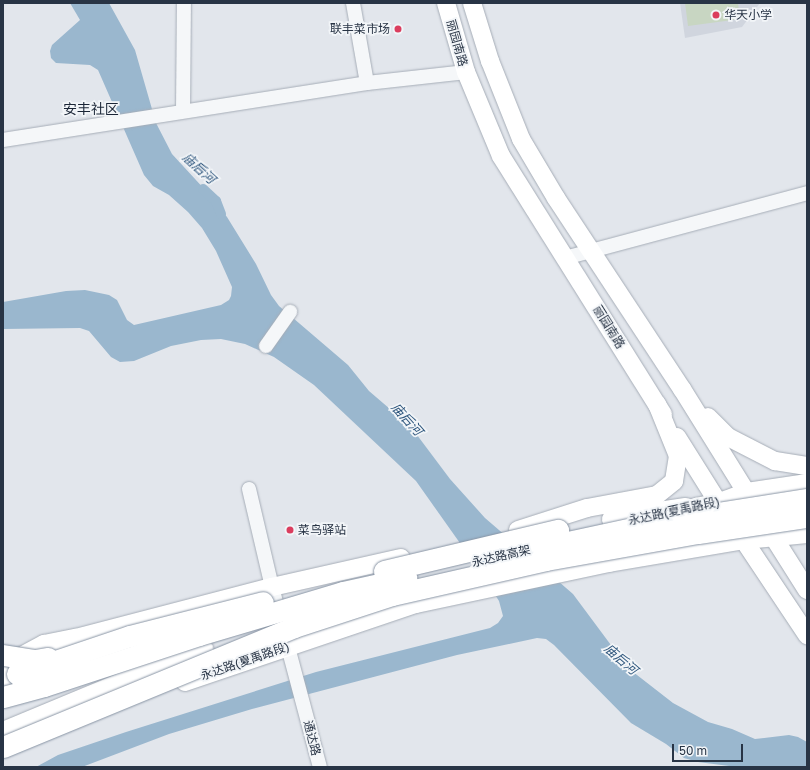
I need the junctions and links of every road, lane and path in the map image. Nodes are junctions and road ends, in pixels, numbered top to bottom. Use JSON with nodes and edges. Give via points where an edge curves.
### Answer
{"nodes":[{"id":1,"x":184,"y":3,"type":"edge"},
{"id":2,"x":353,"y":3,"type":"edge"},
{"id":3,"x":446,"y":3,"type":"edge"},
{"id":4,"x":472,"y":3,"type":"edge"},
{"id":5,"x":466,"y":72,"type":"junction"},
{"id":6,"x":367,"y":83,"type":"junction"},
{"id":7,"x":185,"y":111,"type":"junction"},
{"id":8,"x":3,"y":140,"type":"edge"},
{"id":9,"x":807,"y":192,"type":"edge"},
{"id":10,"x":591,"y":250,"type":"junction"},
{"id":11,"x":565,"y":258,"type":"junction"},
{"id":12,"x":290,"y":312,"type":"dead end"},
{"id":13,"x":266,"y":346,"type":"dead end"},
{"id":14,"x":682,"y":389,"type":"junction"},
{"id":15,"x":657,"y":404,"type":"junction"},
{"id":16,"x":807,"y":466,"type":"edge"},
{"id":17,"x":807,"y":483,"type":"edge"},
{"id":18,"x":249,"y":489,"type":"dead end"},
{"id":19,"x":747,"y":492,"type":"junction"},
{"id":20,"x":807,"y":499,"type":"edge"},
{"id":21,"x":717,"y":503,"type":"junction"},
{"id":22,"x":807,"y":517,"type":"edge"},
{"id":23,"x":807,"y":534,"type":"edge"},
{"id":24,"x":774,"y":538,"type":"junction"},
{"id":25,"x":745,"y":540,"type":"junction"},
{"id":26,"x":470,"y":549,"type":"junction"},
{"id":27,"x":272,"y":587,"type":"junction"},
{"id":28,"x":807,"y":590,"type":"edge"},
{"id":29,"x":277,"y":607,"type":"junction"},
{"id":30,"x":199,"y":635,"type":"junction"},
{"id":31,"x":807,"y":635,"type":"edge"},
{"id":32,"x":291,"y":637,"type":"junction"},
{"id":33,"x":3,"y":655,"type":"edge"},
{"id":34,"x":6,"y":673,"type":"edge"},
{"id":35,"x":3,"y":697,"type":"edge"},
{"id":36,"x":3,"y":701,"type":"edge"},
{"id":37,"x":3,"y":732,"type":"edge"},
{"id":38,"x":3,"y":746,"type":"edge"},
{"id":39,"x":320,"y":767,"type":"edge"}],
"edges":[{"from":1,"to":7,"type":"street"},
{"from":2,"to":6,"type":"street"},
{"from":3,"to":5,"type":"main road","name":"丽园南路"},
{"from":4,"to":10,"type":"main road","via":[[490,61],[522,139],[556,198]]},
{"from":5,"to":6,"type":"street"},
{"from":5,"to":11,"type":"main road","name":"丽园南路","via":[[501,156]]},
{"from":6,"to":7,"type":"street"},
{"from":7,"to":8,"type":"street"},
{"from":9,"to":10,"type":"street"},
{"from":10,"to":11,"type":"street"},
{"from":10,"to":14,"type":"main road"},
{"from":11,"to":15,"type":"main road","name":"丽园南路"},
{"from":12,"to":13,"type":"street"},
{"from":14,"to":16,"type":"main road","via":[[728,437],[775,461]]},
{"from":14,"to":19,"type":"main road"},
{"from":15,"to":21,"type":"main road","name":"丽园南路"},
{"from":15,"to":26,"type":"main road","via":[[678,456],[674,481],[657,495],[587,508]]},
{"from":17,"to":19,"type":"main road","name":"永达路(夏禹路段)"},
{"from":18,"to":27,"type":"street","name":"通达路"},
{"from":19,"to":21,"type":"main road","name":"永达路(夏禹路段)"},
{"from":19,"to":24,"type":"main road"},
{"from":20,"to":30,"type":"highway","name":"永达路高架","bridge":true,"via":[[660,522],[520,552],[344,592]]},
{"from":21,"to":25,"type":"main road","name":"丽园南路"},
{"from":21,"to":26,"type":"main road","name":"永达路(夏禹路段)","via":[[541,541]]},
{"from":21,"to":34,"type":"highway","bridge":true,"via":[[612,519],[451,554],[130,636]]},
{"from":22,"to":32,"type":"highway","name":"永达路高架","bridge":true,"via":[[546,560],[392,595]]},
{"from":23,"to":24,"type":"main road"},
{"from":24,"to":25,"type":"main road"},
{"from":24,"to":28,"type":"main road"},
{"from":25,"to":31,"type":"main road","name":"丽园南路"},
{"from":25,"to":32,"type":"main road","name":"永达路(夏禹路段)","via":[[609,563],[416,604]]},
{"from":26,"to":27,"type":"main road"},
{"from":26,"to":29,"type":"main road","via":[[430,565]]},
{"from":27,"to":29,"type":"street","name":"通达路"},
{"from":27,"to":34,"type":"main road","via":[[44,644]]},
{"from":29,"to":32,"type":"street","name":"通达路"},
{"from":29,"to":36,"type":"main road"},
{"from":30,"to":33,"type":"highway","bridge":true,"via":[[82,656],[35,660]]},
{"from":30,"to":35,"type":"highway","bridge":true},
{"from":32,"to":37,"type":"highway","bridge":true,"via":[[246,634],[202,649]]},
{"from":32,"to":38,"type":"highway","bridge":true},
{"from":32,"to":39,"type":"street","name":"通达路","via":[[294,669]]}]}
